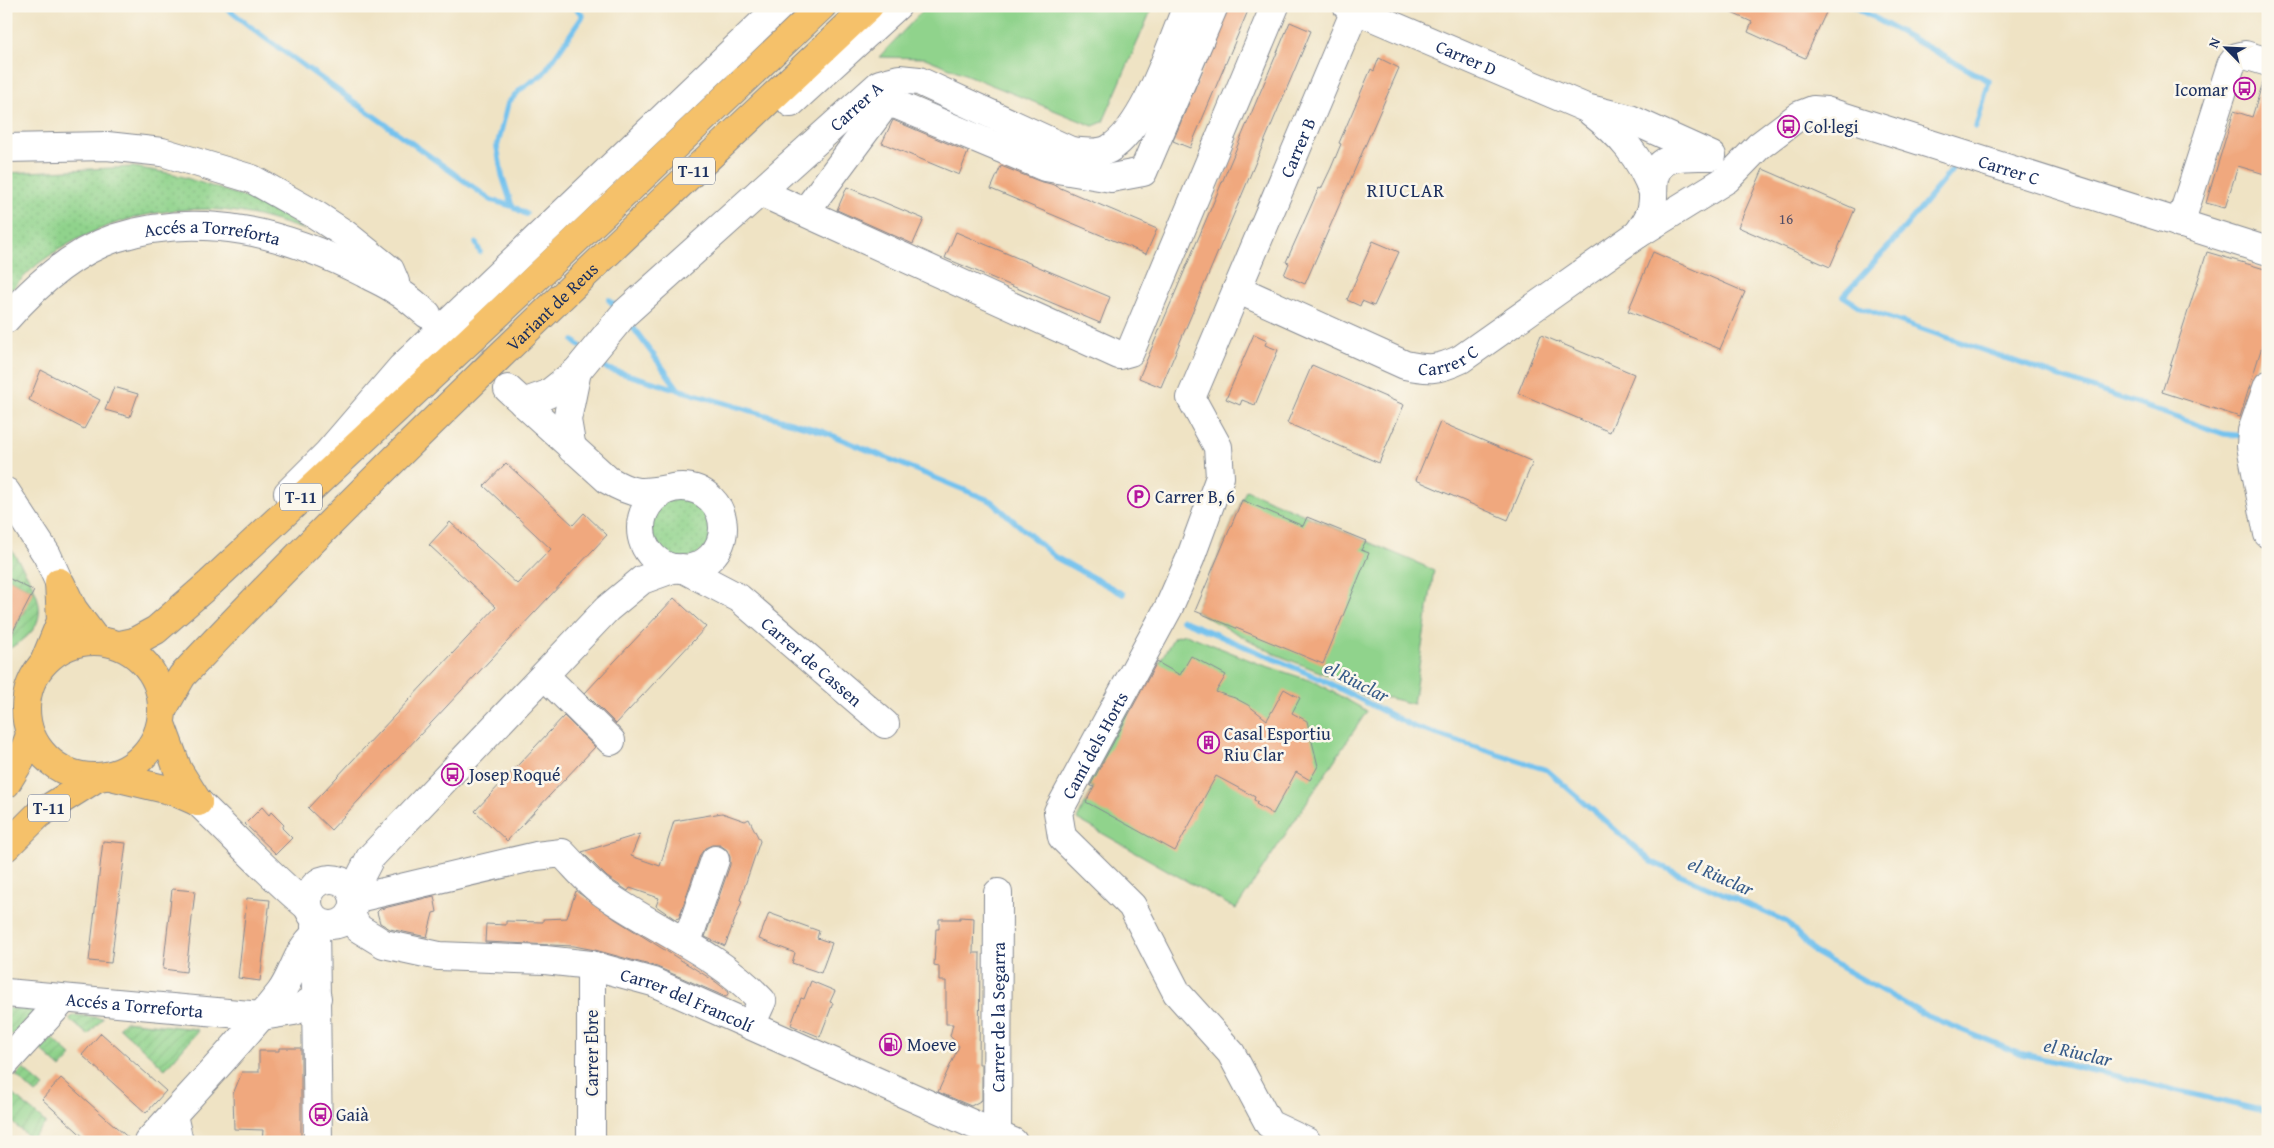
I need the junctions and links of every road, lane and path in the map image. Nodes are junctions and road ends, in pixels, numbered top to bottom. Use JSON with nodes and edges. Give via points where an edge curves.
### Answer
{"nodes":[{"id":1,"x":780,"y":6,"type":"edge"},
{"id":2,"x":822,"y":6,"type":"edge"},
{"id":3,"x":869,"y":6,"type":"edge"},
{"id":4,"x":897,"y":6,"type":"edge"},
{"id":5,"x":1187,"y":6,"type":"edge"},
{"id":6,"x":1214,"y":6,"type":"edge"},
{"id":7,"x":1275,"y":6,"type":"edge"},
{"id":8,"x":1353,"y":7,"type":"edge"},
{"id":9,"x":2268,"y":62,"type":"edge"},
{"id":10,"x":791,"y":103,"type":"joint"},
{"id":11,"x":1586,"y":108,"type":"junction"},
{"id":12,"x":1758,"y":146,"type":"junction"},
{"id":13,"x":6,"y":148,"type":"edge"},
{"id":14,"x":1712,"y":156,"type":"junction"},
{"id":15,"x":690,"y":175,"type":"junction"},
{"id":16,"x":760,"y":192,"type":"junction"},
{"id":17,"x":1653,"y":192,"type":"junction"},
{"id":18,"x":1700,"y":196,"type":"junction"},
{"id":19,"x":805,"y":212,"type":"junction"},
{"id":20,"x":2180,"y":224,"type":"junction"},
{"id":21,"x":1638,"y":234,"type":"junction"},
{"id":22,"x":2268,"y":251,"type":"edge"},
{"id":23,"x":1237,"y":289,"type":"junction"},
{"id":24,"x":398,"y":291,"type":"junction"},
{"id":25,"x":427,"y":314,"type":"tunnel mouth"},
{"id":26,"x":6,"y":319,"type":"edge"},
{"id":27,"x":577,"y":371,"type":"junction"},
{"id":28,"x":2268,"y":385,"type":"edge"},
{"id":29,"x":572,"y":449,"type":"junction"},
{"id":30,"x":608,"y":480,"type":"junction"},
{"id":31,"x":667,"y":490,"type":"junction"},
{"id":32,"x":6,"y":492,"type":"edge"},
{"id":33,"x":288,"y":501,"type":"junction"},
{"id":34,"x":641,"y":534,"type":"junction"},
{"id":35,"x":2268,"y":534,"type":"edge"},
{"id":36,"x":714,"y":552,"type":"junction"},
{"id":37,"x":679,"y":568,"type":"junction"},
{"id":38,"x":59,"y":582,"type":"junction"},
{"id":39,"x":739,"y":598,"type":"junction"},
{"id":40,"x":607,"y":609,"type":"junction"},
{"id":41,"x":108,"y":642,"type":"junction"},
{"id":42,"x":45,"y":660,"type":"junction"},
{"id":43,"x":545,"y":676,"type":"junction"},
{"id":44,"x":162,"y":717,"type":"junction"},
{"id":45,"x":885,"y":724,"type":"dead end"},
{"id":46,"x":30,"y":735,"type":"junction"},
{"id":47,"x":611,"y":741,"type":"dead end"},
{"id":48,"x":13,"y":767,"type":"edge"},
{"id":49,"x":104,"y":776,"type":"junction"},
{"id":50,"x":6,"y":784,"type":"edge"},
{"id":51,"x":198,"y":802,"type":"junction"},
{"id":52,"x":245,"y":846,"type":"junction"},
{"id":53,"x":6,"y":847,"type":"edge"},
{"id":54,"x":370,"y":858,"type":"junction"},
{"id":55,"x":715,"y":860,"type":"dead end"},
{"id":56,"x":324,"y":880,"type":"junction"},
{"id":57,"x":998,"y":893,"type":"dead end"},
{"id":58,"x":333,"y":913,"type":"junction"},
{"id":59,"x":687,"y":942,"type":"junction"},
{"id":60,"x":591,"y":965,"type":"junction"},
{"id":61,"x":6,"y":994,"type":"edge"},
{"id":62,"x":317,"y":998,"type":"junction"},
{"id":63,"x":64,"y":999,"type":"junction"},
{"id":64,"x":262,"y":1016,"type":"junction"},
{"id":65,"x":752,"y":1025,"type":"junction"},
{"id":66,"x":317,"y":1043,"type":"junction"},
{"id":67,"x":6,"y":1062,"type":"edge"},
{"id":68,"x":172,"y":1115,"type":"junction"},
{"id":69,"x":1002,"y":1139,"type":"edge"},
{"id":70,"x":148,"y":1142,"type":"edge"},
{"id":71,"x":179,"y":1142,"type":"edge"},
{"id":72,"x":318,"y":1142,"type":"edge"},
{"id":73,"x":591,"y":1142,"type":"edge"},
{"id":74,"x":1307,"y":1142,"type":"edge"}],
"edges":[{"from":1,"to":33,"type":"street","via":[[402,366]]},
{"from":2,"to":33,"type":"highway","name":"Variant de Reus","number":"T-11","via":[[493,319]]},
{"from":3,"to":15,"type":"highway","name":"Variant de Reus","number":"T-11"},
{"from":4,"to":10,"type":"street"},
{"from":5,"to":16,"type":"street","name":"Carrer A","via":[[1140,117],[1126,136],[1108,150],[1090,153],[1071,151],[919,81],[899,79],[880,84]]},
{"from":6,"to":19,"type":"street","via":[[1143,172],[1111,178],[1045,167],[895,104],[884,106]]},
{"from":7,"to":19,"type":"street","via":[[1130,352],[1120,355]]},
{"from":8,"to":11,"type":"street","name":"Carrer D"},
{"from":8,"to":23,"type":"street","name":"Carrer B"},
{"from":9,"to":20,"type":"street","via":[[2245,55],[2237,57],[2231,64]]},
{"from":10,"to":15,"type":"highway","via":[[702,180]]},
{"from":11,"to":14,"type":"street","name":"Carrer D","via":[[1630,119]]},
{"from":11,"to":17,"type":"street","name":"Carrer D","via":[[1609,126],[1634,154]]},
{"from":12,"to":14,"type":"street","name":"Carrer C"},
{"from":12,"to":18,"type":"street","name":"Carrer C","via":[[1727,179]]},
{"from":12,"to":20,"type":"street","name":"Carrer C","via":[[1800,115],[1812,110],[1826,111]]},
{"from":13,"to":24,"type":"street","via":[[107,146],[162,152],[252,179],[345,234],[390,270]]},
{"from":14,"to":17,"type":"street","name":"Carrer C","via":[[1679,156],[1666,160],[1658,167]]},
{"from":15,"to":44,"type":"highway","name":"Variant de Reus","number":"T-11","via":[[520,335],[243,613],[182,676]]},
{"from":16,"to":19,"type":"street"},
{"from":16,"to":27,"type":"street","name":"Carrer A","via":[[624,314]]},
{"from":17,"to":18,"type":"street","via":[[1679,198]]},
{"from":17,"to":21,"type":"street","name":"Carrer C","via":[[1651,213]]},
{"from":18,"to":21,"type":"street","name":"Carrer C"},
{"from":20,"to":22,"type":"street","name":"Carrer C"},
{"from":21,"to":23,"type":"street","name":"Carrer C","via":[[1461,360],[1442,368],[1426,370],[1405,365]]},
{"from":23,"to":74,"type":"street","name":"Camí dels Horts","via":[[1191,398],[1218,447],[1220,477],[1169,607],[1058,812],[1062,837],[1132,906],[1177,993],[1231,1053],[1269,1124]]},
{"from":24,"to":25,"type":"street","name":"Accés a Torreforta"},
{"from":24,"to":26,"type":"street","name":"Accés a Torreforta","via":[[336,259],[285,240],[242,229],[197,225],[124,236],[82,254],[52,274]]},
{"from":27,"to":29,"type":"street","name":"Carrer A","via":[[566,420]]},
{"from":27,"to":29,"type":"street","name":"Carrer A","via":[[548,394],[515,396]]},
{"from":28,"to":35,"type":"street","via":[[2252,431],[2251,446]]},
{"from":29,"to":30,"type":"street"},
{"from":30,"to":31,"type":"street","via":[[642,494]]},
{"from":30,"to":34,"type":"street"},
{"from":31,"to":34,"type":"street","via":[[655,496],[646,507]]},
{"from":31,"to":36,"type":"street","via":[[693,488],[714,503],[723,528]]},
{"from":32,"to":38,"type":"street","via":[[44,550]]},
{"from":33,"to":41,"type":"highway","name":"Variant de Reus","number":"T-11","via":[[210,583],[156,630],[134,642]]},
{"from":34,"to":37,"type":"street","via":[[648,551],[660,562]]},
{"from":34,"to":40,"type":"street","via":[[631,569]]},
{"from":36,"to":37,"type":"street","via":[[694,567]]},
{"from":36,"to":39,"type":"street","name":"Carrer de Cassen","via":[[719,570]]},
{"from":37,"to":39,"type":"street","name":"Carrer de Cassen"},
{"from":37,"to":40,"type":"street","via":[[642,580]]},
{"from":38,"to":41,"type":"highway","via":[[73,609]]},
{"from":38,"to":42,"type":"highway","via":[[61,621]]},
{"from":39,"to":45,"type":"street","name":"Carrer de Cassen"},
{"from":40,"to":43,"type":"street"},
{"from":41,"to":42,"type":"highway","number":"T-11","via":[[74,643]]},
{"from":41,"to":44,"type":"highway","via":[[134,653],[146,664],[161,692]]},
{"from":42,"to":46,"type":"highway","number":"T-11","via":[[36,671],[27,698]]},
{"from":43,"to":47,"type":"street"},
{"from":43,"to":54,"type":"street"},
{"from":44,"to":49,"type":"highway","number":"T-11","via":[[154,742],[142,757],[127,768]]},
{"from":44,"to":51,"type":"highway","via":[[178,770]]},
{"from":46,"to":48,"type":"highway","number":"T-11"},
{"from":46,"to":49,"type":"highway","number":"T-11","via":[[54,765],[75,775]]},
{"from":48,"to":50,"type":"highway","number":"T-11"},
{"from":49,"to":51,"type":"highway","via":[[173,792]]},
{"from":49,"to":53,"type":"highway","number":"T-11","via":[[39,814]]},
{"from":51,"to":52,"type":"street","name":"Carrer del Francolí"},
{"from":52,"to":56,"type":"street","name":"Carrer del Francolí","via":[[290,872]]},
{"from":52,"to":58,"type":"street","name":"Carrer del Francolí","via":[[282,885]]},
{"from":54,"to":56,"type":"street","via":[[350,864]]},
{"from":54,"to":58,"type":"street"},
{"from":55,"to":59,"type":"street"},
{"from":56,"to":58,"type":"street","name":"Carrer del Francolí","via":[[347,884]]},
{"from":57,"to":69,"type":"street","name":"Carrer de la Segarra"},
{"from":58,"to":59,"type":"street","via":[[536,856],[562,853],[602,892]]},
{"from":58,"to":60,"type":"street","name":"Carrer del Francolí","via":[[384,944],[439,956]]},
{"from":58,"to":62,"type":"street","via":[[335,938],[317,970]]},
{"from":58,"to":64,"type":"street","via":[[304,944],[282,990]]},
{"from":59,"to":65,"type":"street","via":[[742,980],[762,1001]]},
{"from":60,"to":65,"type":"street","name":"Carrer del Francolí","via":[[653,982]]},
{"from":60,"to":73,"type":"street","name":"Carrer Ebre"},
{"from":61,"to":63,"type":"street","name":"Accés a Torreforta"},
{"from":62,"to":64,"type":"street","via":[[294,1011]]},
{"from":62,"to":66,"type":"street"},
{"from":63,"to":64,"type":"street","name":"Accés a Torreforta"},
{"from":63,"to":67,"type":"street"},
{"from":64,"to":66,"type":"street","via":[[296,1028]]},
{"from":64,"to":68,"type":"street"},
{"from":65,"to":69,"type":"street","name":"Carrer del Francolí"},
{"from":66,"to":72,"type":"street"},
{"from":68,"to":70,"type":"street"},
{"from":68,"to":71,"type":"street"}]}
